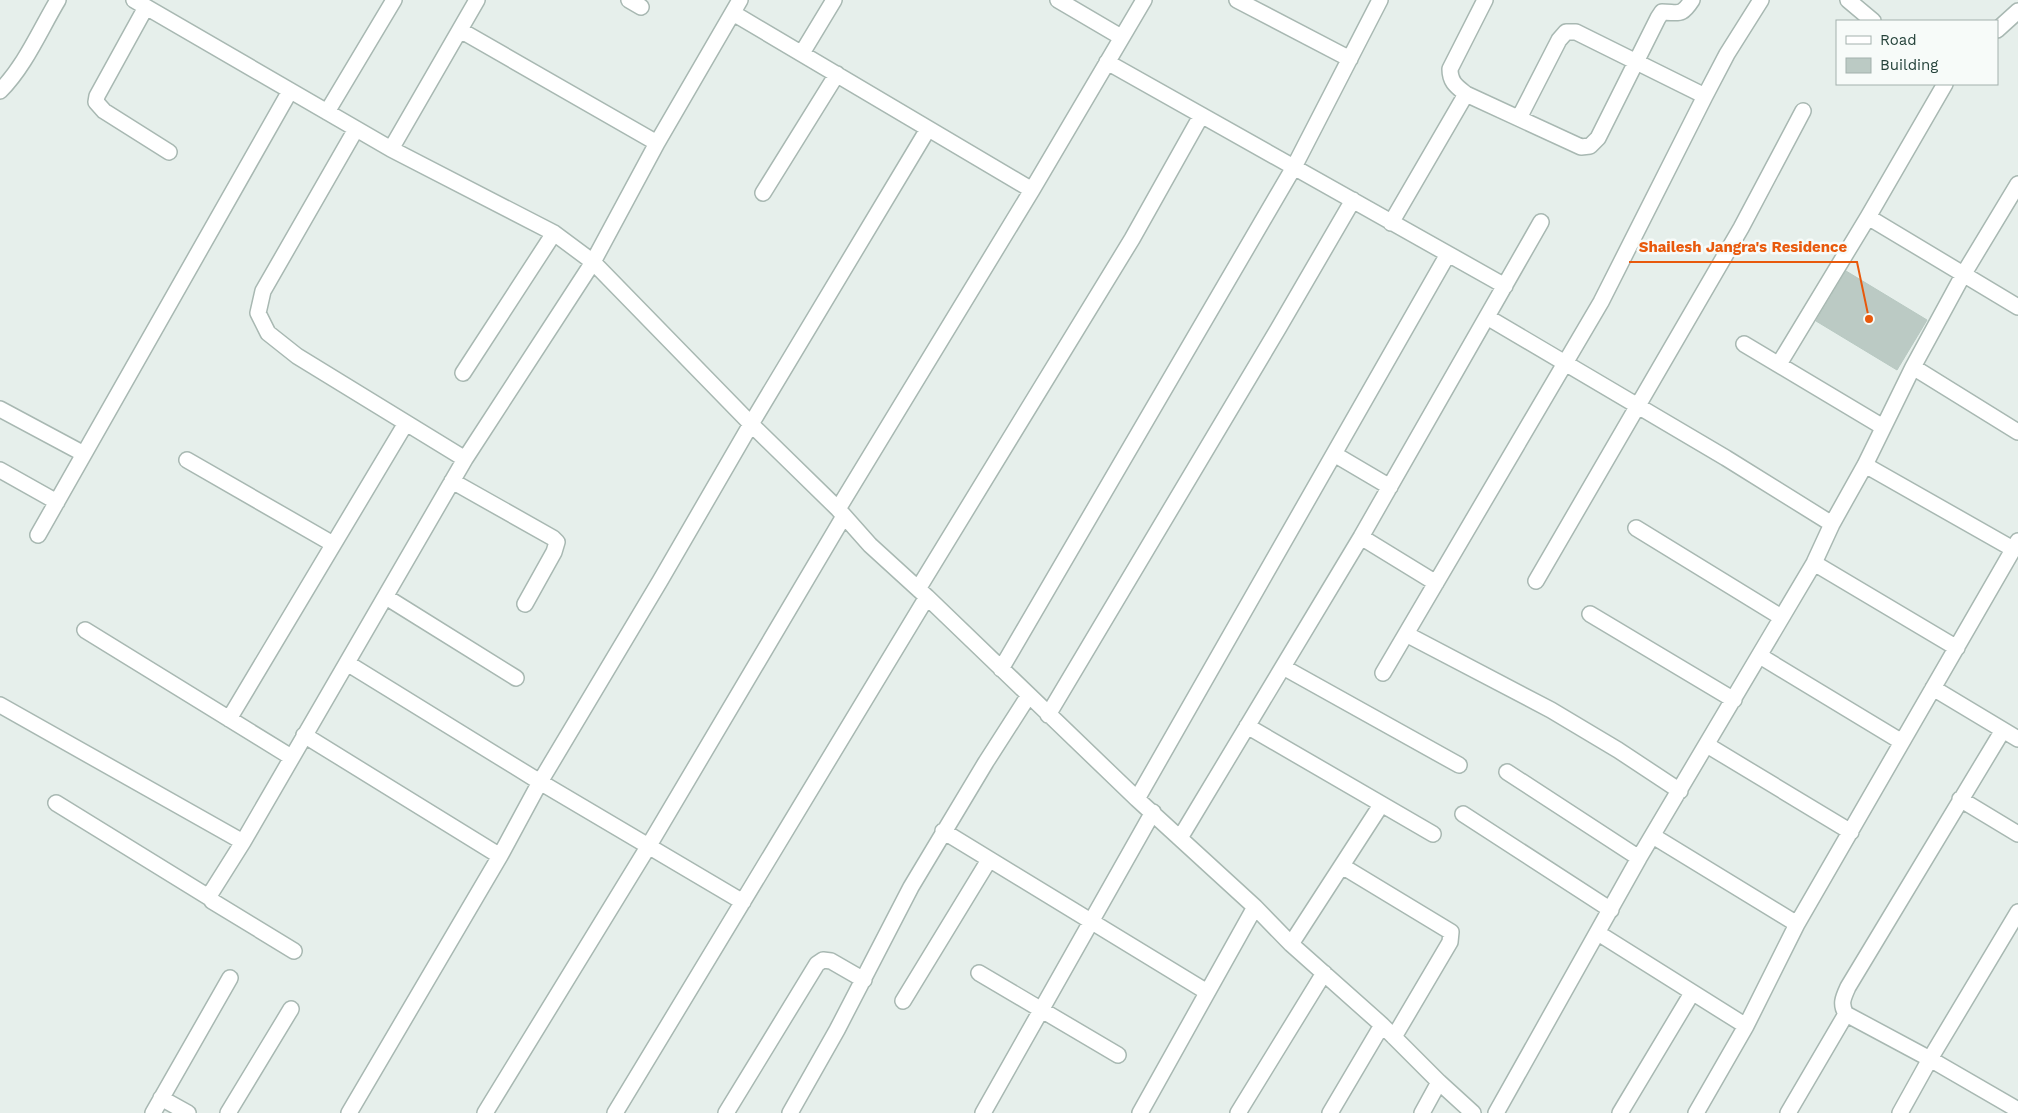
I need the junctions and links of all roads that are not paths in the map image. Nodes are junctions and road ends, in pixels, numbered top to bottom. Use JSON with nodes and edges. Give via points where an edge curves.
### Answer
{"nodes":[{"id":1,"x":58,"y":0,"type":"edge"},
{"id":2,"x":394,"y":0,"type":"edge"},
{"id":3,"x":477,"y":0,"type":"edge"},
{"id":4,"x":834,"y":0,"type":"edge"},
{"id":5,"x":1058,"y":0,"type":"edge"},
{"id":6,"x":1144,"y":0,"type":"edge"},
{"id":7,"x":1237,"y":0,"type":"edge"},
{"id":8,"x":1380,"y":0,"type":"edge"},
{"id":9,"x":1485,"y":0,"type":"edge"},
{"id":10,"x":1692,"y":0,"type":"edge"},
{"id":11,"x":1761,"y":0,"type":"edge"},
{"id":12,"x":1850,"y":1,"type":"edge"},
{"id":13,"x":140,"y":4,"type":"edge"},
{"id":14,"x":737,"y":6,"type":"edge"},
{"id":15,"x":2018,"y":11,"type":"edge"},
{"id":16,"x":1872,"y":20,"type":"edge"},
{"id":17,"x":1998,"y":29,"type":"edge"},
{"id":18,"x":460,"y":30,"type":"junction"},
{"id":19,"x":1121,"y":37,"type":"junction"},
{"id":20,"x":802,"y":53,"type":"junction"},
{"id":21,"x":1350,"y":59,"type":"junction"},
{"id":22,"x":1636,"y":61,"type":"junction"},
{"id":23,"x":1106,"y":62,"type":"junction"},
{"id":24,"x":837,"y":74,"type":"junction"},
{"id":25,"x":1944,"y":85,"type":"edge"},
{"id":26,"x":0,"y":90,"type":"edge"},
{"id":27,"x":290,"y":91,"type":"junction"},
{"id":28,"x":1466,"y":94,"type":"junction"},
{"id":29,"x":1705,"y":96,"type":"junction"},
{"id":30,"x":1803,"y":111,"type":"dead end"},
{"id":31,"x":327,"y":112,"type":"junction"},
{"id":32,"x":1201,"y":116,"type":"junction"},
{"id":33,"x":1519,"y":118,"type":"junction"},
{"id":34,"x":356,"y":129,"type":"junction"},
{"id":35,"x":928,"y":129,"type":"junction"},
{"id":36,"x":657,"y":143,"type":"junction"},
{"id":37,"x":391,"y":149,"type":"junction"},
{"id":38,"x":168,"y":152,"type":"dead end"},
{"id":39,"x":1294,"y":167,"type":"junction"},
{"id":40,"x":2018,"y":184,"type":"edge"},
{"id":41,"x":1032,"y":190,"type":"junction"},
{"id":42,"x":763,"y":192,"type":"dead end"},
{"id":43,"x":1353,"y":200,"type":"junction"},
{"id":44,"x":1868,"y":218,"type":"junction"},
{"id":45,"x":1541,"y":222,"type":"dead end"},
{"id":46,"x":1392,"y":223,"type":"junction"},
{"id":47,"x":554,"y":233,"type":"junction"},
{"id":48,"x":1448,"y":254,"type":"junction"},
{"id":49,"x":593,"y":262,"type":"junction"},
{"id":50,"x":1964,"y":275,"type":"junction"},
{"id":51,"x":1504,"y":286,"type":"junction"},
{"id":52,"x":2018,"y":307,"type":"edge"},
{"id":53,"x":1487,"y":317,"type":"junction"},
{"id":54,"x":1744,"y":344,"type":"dead end"},
{"id":55,"x":1566,"y":362,"type":"junction"},
{"id":56,"x":1779,"y":364,"type":"junction"},
{"id":57,"x":1913,"y":367,"type":"junction"},
{"id":58,"x":463,"y":373,"type":"dead end"},
{"id":59,"x":1638,"y":406,"type":"junction"},
{"id":60,"x":0,"y":409,"type":"edge"},
{"id":61,"x":406,"y":423,"type":"junction"},
{"id":62,"x":751,"y":424,"type":"junction"},
{"id":63,"x":1883,"y":427,"type":"junction"},
{"id":64,"x":2018,"y":432,"type":"edge"},
{"id":65,"x":84,"y":454,"type":"junction"},
{"id":66,"x":1334,"y":454,"type":"junction"},
{"id":67,"x":465,"y":459,"type":"junction"},
{"id":68,"x":187,"y":460,"type":"dead end"},
{"id":69,"x":1865,"y":465,"type":"junction"},
{"id":70,"x":0,"y":470,"type":"edge"},
{"id":71,"x":452,"y":481,"type":"junction"},
{"id":72,"x":1390,"y":487,"type":"junction"},
{"id":73,"x":57,"y":502,"type":"junction"},
{"id":74,"x":841,"y":513,"type":"junction"},
{"id":75,"x":1832,"y":524,"type":"junction"},
{"id":76,"x":1636,"y":528,"type":"dead end"},
{"id":77,"x":38,"y":536,"type":"dead end"},
{"id":78,"x":1361,"y":537,"type":"junction"},
{"id":79,"x":333,"y":544,"type":"junction"},
{"id":80,"x":2016,"y":545,"type":"edge"},
{"id":81,"x":1814,"y":563,"type":"junction"},
{"id":82,"x":2012,"y":568,"type":"edge"},
{"id":83,"x":1536,"y":581,"type":"dead end"},
{"id":84,"x":1436,"y":583,"type":"junction"},
{"id":85,"x":922,"y":593,"type":"junction"},
{"id":86,"x":386,"y":597,"type":"junction"},
{"id":87,"x":526,"y":604,"type":"dead end"},
{"id":88,"x":1590,"y":614,"type":"dead end"},
{"id":89,"x":1781,"y":617,"type":"junction"},
{"id":90,"x":85,"y":630,"type":"dead end"},
{"id":91,"x":1406,"y":634,"type":"junction"},
{"id":92,"x":1957,"y":648,"type":"junction"},
{"id":93,"x":1760,"y":656,"type":"junction"},
{"id":94,"x":347,"y":663,"type":"junction"},
{"id":95,"x":1283,"y":667,"type":"junction"},
{"id":96,"x":1001,"y":668,"type":"junction"},
{"id":97,"x":1383,"y":673,"type":"dead end"},
{"id":98,"x":516,"y":678,"type":"dead end"},
{"id":99,"x":1934,"y":688,"type":"junction"},
{"id":100,"x":1029,"y":695,"type":"junction"},
{"id":101,"x":1734,"y":700,"type":"junction"},
{"id":102,"x":0,"y":705,"type":"edge"},
{"id":103,"x":1048,"y":715,"type":"junction"},
{"id":104,"x":229,"y":719,"type":"junction"},
{"id":105,"x":1247,"y":726,"type":"junction"},
{"id":106,"x":2003,"y":730,"type":"junction"},
{"id":107,"x":304,"y":735,"type":"junction"},
{"id":108,"x":2018,"y":739,"type":"edge"},
{"id":109,"x":1902,"y":742,"type":"junction"},
{"id":110,"x":1707,"y":744,"type":"junction"},
{"id":111,"x":291,"y":757,"type":"junction"},
{"id":112,"x":1459,"y":764,"type":"dead end"},
{"id":113,"x":1507,"y":772,"type":"dead end"},
{"id":114,"x":540,"y":782,"type":"junction"},
{"id":115,"x":1680,"y":791,"type":"junction"},
{"id":116,"x":1137,"y":799,"type":"junction"},
{"id":117,"x":1960,"y":799,"type":"junction"},
{"id":118,"x":56,"y":803,"type":"dead end"},
{"id":119,"x":1381,"y":805,"type":"junction"},
{"id":120,"x":1153,"y":812,"type":"junction"},
{"id":121,"x":1463,"y":814,"type":"dead end"},
{"id":122,"x":944,"y":831,"type":"junction"},
{"id":123,"x":1851,"y":832,"type":"junction"},
{"id":124,"x":1433,"y":834,"type":"dead end"},
{"id":125,"x":2018,"y":834,"type":"edge"},
{"id":126,"x":1653,"y":836,"type":"junction"},
{"id":127,"x":1180,"y":838,"type":"junction"},
{"id":128,"x":243,"y":842,"type":"junction"},
{"id":129,"x":648,"y":847,"type":"junction"},
{"id":130,"x":500,"y":856,"type":"junction"},
{"id":131,"x":1639,"y":858,"type":"junction"},
{"id":132,"x":989,"y":860,"type":"junction"},
{"id":133,"x":1342,"y":866,"type":"junction"},
{"id":134,"x":210,"y":898,"type":"junction"},
{"id":135,"x":743,"y":902,"type":"junction"},
{"id":136,"x":1255,"y":907,"type":"junction"},
{"id":137,"x":1611,"y":910,"type":"junction"},
{"id":138,"x":2018,"y":912,"type":"edge"},
{"id":139,"x":1092,"y":923,"type":"junction"},
{"id":140,"x":1797,"y":924,"type":"junction"},
{"id":141,"x":1598,"y":933,"type":"junction"},
{"id":142,"x":1291,"y":944,"type":"junction"},
{"id":143,"x":294,"y":951,"type":"dead end"},
{"id":144,"x":979,"y":973,"type":"dead end"},
{"id":145,"x":1324,"y":973,"type":"junction"},
{"id":146,"x":230,"y":978,"type":"dead end"},
{"id":147,"x":864,"y":980,"type":"junction"},
{"id":148,"x":1207,"y":992,"type":"junction"},
{"id":149,"x":1692,"y":993,"type":"junction"},
{"id":150,"x":903,"y":1001,"type":"dead end"},
{"id":151,"x":291,"y":1009,"type":"dead end"},
{"id":152,"x":1042,"y":1010,"type":"junction"},
{"id":153,"x":1846,"y":1014,"type":"junction"},
{"id":154,"x":1382,"y":1025,"type":"junction"},
{"id":155,"x":1746,"y":1026,"type":"junction"},
{"id":156,"x":1394,"y":1037,"type":"junction"},
{"id":157,"x":1118,"y":1055,"type":"dead end"},
{"id":158,"x":1930,"y":1059,"type":"junction"},
{"id":159,"x":1439,"y":1082,"type":"junction"},
{"id":160,"x":161,"y":1098,"type":"junction"},
{"id":161,"x":2018,"y":1110,"type":"edge"},
{"id":162,"x":153,"y":1113,"type":"edge"},
{"id":163,"x":188,"y":1113,"type":"edge"},
{"id":164,"x":228,"y":1113,"type":"edge"},
{"id":165,"x":349,"y":1113,"type":"edge"},
{"id":166,"x":485,"y":1113,"type":"edge"},
{"id":167,"x":615,"y":1113,"type":"edge"},
{"id":168,"x":726,"y":1113,"type":"edge"},
{"id":169,"x":790,"y":1113,"type":"edge"},
{"id":170,"x":983,"y":1113,"type":"edge"},
{"id":171,"x":1140,"y":1113,"type":"edge"},
{"id":172,"x":1238,"y":1113,"type":"edge"},
{"id":173,"x":1330,"y":1113,"type":"edge"},
{"id":174,"x":1422,"y":1113,"type":"edge"},
{"id":175,"x":1473,"y":1113,"type":"edge"},
{"id":176,"x":1496,"y":1113,"type":"edge"},
{"id":177,"x":1620,"y":1113,"type":"edge"},
{"id":178,"x":1696,"y":1113,"type":"edge"},
{"id":179,"x":1788,"y":1113,"type":"edge"},
{"id":180,"x":1900,"y":1113,"type":"edge"}],
"edges":[{"from":1,"to":26,"type":"street","via":[[23,62]]},
{"from":2,"to":31,"type":"street"},
{"from":3,"to":18,"type":"street"},
{"from":4,"to":20,"type":"street"},
{"from":5,"to":19,"type":"street"},
{"from":6,"to":19,"type":"street"},
{"from":7,"to":21,"type":"street"},
{"from":8,"to":21,"type":"street"},
{"from":9,"to":28,"type":"street","via":[[1450,69],[1454,85]]},
{"from":10,"to":22,"type":"street","via":[[1682,12],[1662,12]]},
{"from":11,"to":29,"type":"street"},
{"from":12,"to":16,"type":"street"},
{"from":13,"to":27,"type":"street"},
{"from":13,"to":38,"type":"street","via":[[96,102],[104,111]]},
{"from":14,"to":20,"type":"street"},
{"from":14,"to":36,"type":"street"},
{"from":15,"to":17,"type":"street"},
{"from":18,"to":36,"type":"street"},
{"from":18,"to":37,"type":"street"},
{"from":19,"to":23,"type":"street"},
{"from":20,"to":24,"type":"street"},
{"from":21,"to":39,"type":"street"},
{"from":22,"to":29,"type":"street"},
{"from":22,"to":33,"type":"street","via":[[1598,138],[1590,146],[1581,147]]},
{"from":22,"to":33,"type":"street","via":[[1576,32],[1566,32]]},
{"from":23,"to":32,"type":"street"},
{"from":23,"to":41,"type":"street"},
{"from":24,"to":35,"type":"street"},
{"from":24,"to":42,"type":"street"},
{"from":25,"to":44,"type":"street"},
{"from":27,"to":31,"type":"street"},
{"from":27,"to":65,"type":"street"},
{"from":28,"to":33,"type":"street"},
{"from":28,"to":46,"type":"street"},
{"from":29,"to":55,"type":"street","via":[[1601,302]]},
{"from":30,"to":59,"type":"street","via":[[1741,228]]},
{"from":31,"to":34,"type":"street"},
{"from":32,"to":39,"type":"street"},
{"from":32,"to":85,"type":"street","via":[[1132,239]]},
{"from":34,"to":37,"type":"street"},
{"from":34,"to":61,"type":"street","via":[[263,291],[258,313],[268,333],[297,356]]},
{"from":35,"to":41,"type":"street"},
{"from":35,"to":62,"type":"street"},
{"from":36,"to":49,"type":"street"},
{"from":37,"to":47,"type":"street"},
{"from":39,"to":43,"type":"street"},
{"from":39,"to":96,"type":"street"},
{"from":40,"to":50,"type":"street"},
{"from":41,"to":74,"type":"street"},
{"from":43,"to":46,"type":"street"},
{"from":43,"to":103,"type":"street"},
{"from":44,"to":50,"type":"street"},
{"from":44,"to":56,"type":"street"},
{"from":45,"to":51,"type":"street"},
{"from":46,"to":48,"type":"street"},
{"from":47,"to":49,"type":"street"},
{"from":47,"to":58,"type":"street"},
{"from":48,"to":51,"type":"street"},
{"from":48,"to":66,"type":"street"},
{"from":49,"to":62,"type":"street"},
{"from":49,"to":67,"type":"street"},
{"from":50,"to":52,"type":"street"},
{"from":50,"to":57,"type":"street"},
{"from":51,"to":53,"type":"street"},
{"from":53,"to":55,"type":"street"},
{"from":53,"to":72,"type":"street"},
{"from":54,"to":56,"type":"street"},
{"from":55,"to":59,"type":"street"},
{"from":55,"to":84,"type":"street"},
{"from":56,"to":63,"type":"street"},
{"from":57,"to":63,"type":"street"},
{"from":57,"to":64,"type":"street"},
{"from":59,"to":75,"type":"street"},
{"from":59,"to":83,"type":"street"},
{"from":60,"to":65,"type":"street"},
{"from":61,"to":67,"type":"street"},
{"from":61,"to":79,"type":"street"},
{"from":62,"to":74,"type":"street"},
{"from":62,"to":114,"type":"street"},
{"from":63,"to":69,"type":"street"},
{"from":65,"to":73,"type":"street"},
{"from":66,"to":72,"type":"street"},
{"from":66,"to":116,"type":"street"},
{"from":67,"to":71,"type":"street"},
{"from":68,"to":79,"type":"street"},
{"from":69,"to":75,"type":"street"},
{"from":69,"to":80,"type":"street"},
{"from":70,"to":73,"type":"street"},
{"from":71,"to":86,"type":"street"},
{"from":71,"to":87,"type":"street","via":[[557,542]]},
{"from":72,"to":78,"type":"street"},
{"from":73,"to":77,"type":"street"},
{"from":74,"to":85,"type":"street"},
{"from":74,"to":129,"type":"street"},
{"from":75,"to":81,"type":"street"},
{"from":76,"to":89,"type":"street"},
{"from":78,"to":84,"type":"street"},
{"from":78,"to":95,"type":"street"},
{"from":79,"to":104,"type":"street"},
{"from":80,"to":82,"type":"street"},
{"from":81,"to":89,"type":"street"},
{"from":81,"to":92,"type":"street"},
{"from":82,"to":92,"type":"street"},
{"from":84,"to":91,"type":"street"},
{"from":85,"to":96,"type":"street"},
{"from":85,"to":135,"type":"street"},
{"from":86,"to":94,"type":"street"},
{"from":86,"to":98,"type":"street"},
{"from":88,"to":101,"type":"street"},
{"from":89,"to":93,"type":"street"},
{"from":90,"to":104,"type":"street"},
{"from":91,"to":97,"type":"street"},
{"from":91,"to":115,"type":"street","via":[[1551,710]]},
{"from":92,"to":99,"type":"street"},
{"from":93,"to":101,"type":"street"},
{"from":93,"to":109,"type":"street"},
{"from":94,"to":107,"type":"street"},
{"from":94,"to":114,"type":"street"},
{"from":95,"to":105,"type":"street"},
{"from":95,"to":112,"type":"street"},
{"from":96,"to":100,"type":"street"},
{"from":99,"to":106,"type":"street"},
{"from":99,"to":109,"type":"street"},
{"from":100,"to":103,"type":"street"},
{"from":100,"to":122,"type":"street"},
{"from":101,"to":110,"type":"street"},
{"from":102,"to":128,"type":"street"},
{"from":103,"to":116,"type":"street"},
{"from":104,"to":111,"type":"street"},
{"from":105,"to":119,"type":"street"},
{"from":105,"to":127,"type":"street"},
{"from":106,"to":108,"type":"street"},
{"from":106,"to":117,"type":"street"},
{"from":107,"to":111,"type":"street"},
{"from":107,"to":130,"type":"street"},
{"from":109,"to":123,"type":"street"},
{"from":110,"to":115,"type":"street"},
{"from":110,"to":123,"type":"street"},
{"from":111,"to":128,"type":"street"},
{"from":113,"to":131,"type":"street"},
{"from":114,"to":129,"type":"street"},
{"from":114,"to":130,"type":"street"},
{"from":115,"to":126,"type":"street"},
{"from":116,"to":120,"type":"street"},
{"from":117,"to":125,"type":"street"},
{"from":117,"to":153,"type":"street","via":[[1842,998]]},
{"from":118,"to":134,"type":"street"},
{"from":119,"to":124,"type":"street"},
{"from":119,"to":133,"type":"street"},
{"from":120,"to":127,"type":"street"},
{"from":120,"to":139,"type":"street"},
{"from":121,"to":137,"type":"street"},
{"from":122,"to":132,"type":"street"},
{"from":122,"to":147,"type":"street","via":[[911,887]]},
{"from":123,"to":140,"type":"street"},
{"from":126,"to":131,"type":"street"},
{"from":126,"to":140,"type":"street"},
{"from":127,"to":136,"type":"street"},
{"from":128,"to":134,"type":"street"},
{"from":129,"to":135,"type":"street"},
{"from":129,"to":166,"type":"street"},
{"from":130,"to":165,"type":"street"},
{"from":131,"to":137,"type":"street"},
{"from":132,"to":139,"type":"street"},
{"from":132,"to":150,"type":"street"},
{"from":133,"to":142,"type":"street"},
{"from":133,"to":156,"type":"street","via":[[1451,932],[1450,942]]},
{"from":134,"to":143,"type":"street"},
{"from":135,"to":167,"type":"street"},
{"from":136,"to":142,"type":"street"},
{"from":136,"to":148,"type":"street"},
{"from":137,"to":141,"type":"street"},
{"from":138,"to":158,"type":"street"},
{"from":139,"to":148,"type":"street"},
{"from":139,"to":152,"type":"street"},
{"from":140,"to":155,"type":"street"},
{"from":141,"to":149,"type":"street"},
{"from":141,"to":176,"type":"street"},
{"from":142,"to":145,"type":"street"},
{"from":144,"to":152,"type":"street"},
{"from":145,"to":154,"type":"street"},
{"from":145,"to":172,"type":"street"},
{"from":146,"to":160,"type":"street"},
{"from":147,"to":168,"type":"street","via":[[831,961],[823,960],[817,964]]},
{"from":147,"to":169,"type":"street"},
{"from":148,"to":171,"type":"street"},
{"from":149,"to":155,"type":"street"},
{"from":149,"to":177,"type":"street"},
{"from":151,"to":164,"type":"street"},
{"from":152,"to":157,"type":"street"},
{"from":152,"to":170,"type":"street"},
{"from":153,"to":158,"type":"street"},
{"from":153,"to":179,"type":"street"},
{"from":154,"to":156,"type":"street"},
{"from":154,"to":173,"type":"street"},
{"from":155,"to":178,"type":"street"},
{"from":156,"to":159,"type":"street"},
{"from":158,"to":161,"type":"street"},
{"from":158,"to":180,"type":"street"},
{"from":159,"to":174,"type":"street"},
{"from":159,"to":175,"type":"street"},
{"from":160,"to":162,"type":"street"},
{"from":160,"to":163,"type":"street"}]}
